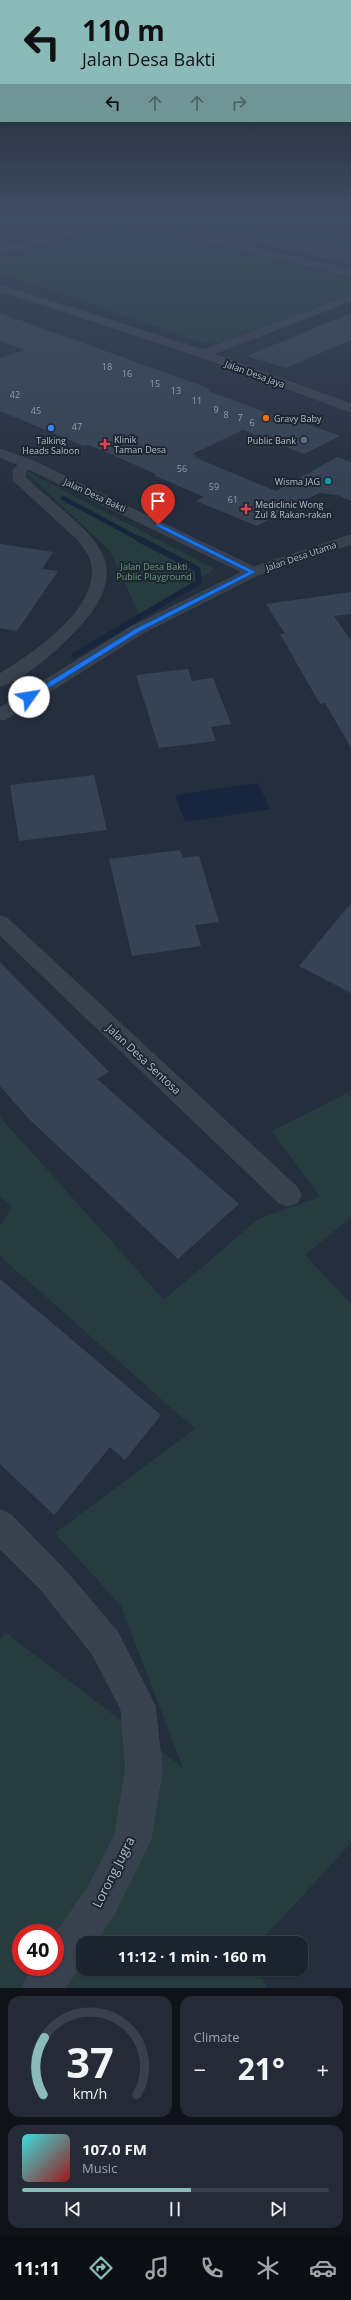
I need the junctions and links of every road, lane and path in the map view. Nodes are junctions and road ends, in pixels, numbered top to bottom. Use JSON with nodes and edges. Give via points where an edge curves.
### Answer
{"nodes":[{"id":1,"x":67,"y":310,"type":"edge"},
{"id":2,"x":320,"y":310,"type":"edge"},
{"id":3,"x":203,"y":354,"type":"junction"},
{"id":4,"x":351,"y":408,"type":"edge"},
{"id":5,"x":0,"y":453,"type":"edge"},
{"id":6,"x":29,"y":464,"type":"junction"},
{"id":7,"x":351,"y":539,"type":"edge"},
{"id":8,"x":253,"y":572,"type":"junction"},
{"id":9,"x":0,"y":681,"type":"edge"},
{"id":10,"x":0,"y":716,"type":"edge"},
{"id":11,"x":0,"y":923,"type":"edge"},
{"id":12,"x":288,"y":1195,"type":"dead end"},
{"id":13,"x":0,"y":1526,"type":"edge"},
{"id":14,"x":42,"y":1988,"type":"edge"}],
"edges":[{"from":1,"to":3,"type":"street","name":"Jalan Desa Jaya"},
{"from":2,"to":3,"type":"street"},
{"from":3,"to":4,"type":"street","name":"Jalan Desa Jaya"},
{"from":5,"to":6,"type":"street","name":"Jalan Desa Bakti"},
{"from":6,"to":8,"type":"street","name":"Jalan Desa Bakti"},
{"from":6,"to":9,"type":"street","via":[[19,470],[19,478],[91,546],[101,566],[99,586],[72,626],[50,648]]},
{"from":7,"to":8,"type":"street","name":"Jalan Desa Utama"},
{"from":8,"to":10,"type":"street","name":"Jalan Desa Utama","via":[[137,630]]},
{"from":11,"to":12,"type":"street","name":"Jalan Desa Sentosa"},
{"from":13,"to":14,"type":"street","name":"Lorong Jugra","via":[[53,1580],[105,1643],[138,1706],[144,1769],[132,1839],[102,1899]]}]}
